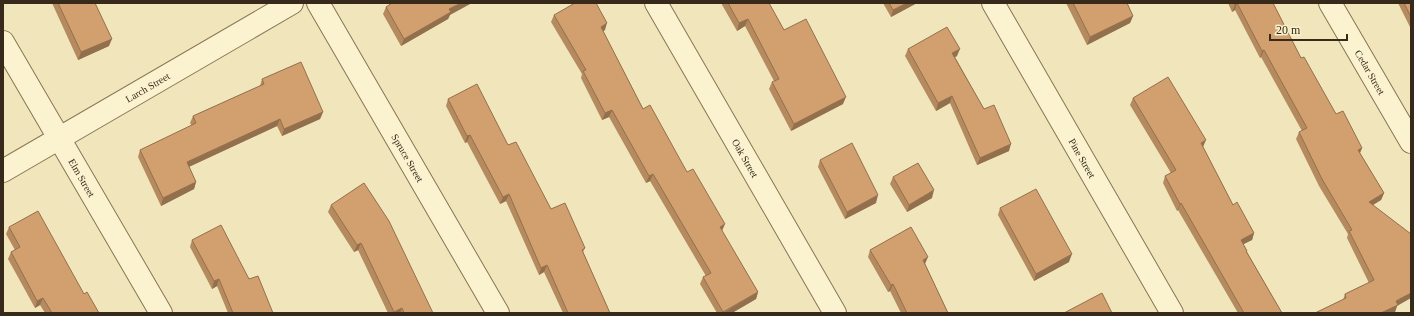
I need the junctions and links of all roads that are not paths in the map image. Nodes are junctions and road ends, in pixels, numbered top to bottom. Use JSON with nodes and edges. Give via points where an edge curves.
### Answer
{"nodes":[{"id":1,"x":292,"y":3,"type":"edge"},
{"id":2,"x":318,"y":3,"type":"edge"},
{"id":3,"x":656,"y":3,"type":"edge"},
{"id":4,"x":992,"y":3,"type":"edge"},
{"id":5,"x":1330,"y":3,"type":"edge"},
{"id":6,"x":3,"y":42,"type":"edge"},
{"id":7,"x":60,"y":139,"type":"junction"},
{"id":8,"x":1411,"y":142,"type":"edge"},
{"id":9,"x":3,"y":171,"type":"edge"},
{"id":10,"x":161,"y":313,"type":"edge"},
{"id":11,"x":498,"y":313,"type":"edge"},
{"id":12,"x":835,"y":313,"type":"edge"},
{"id":13,"x":1172,"y":313,"type":"edge"}],
"edges":[{"from":1,"to":7,"type":"street","name":"Larch Street"},
{"from":2,"to":11,"type":"street","name":"Spruce Street"},
{"from":3,"to":12,"type":"street","name":"Oak Street"},
{"from":4,"to":13,"type":"street","name":"Pine Street"},
{"from":5,"to":8,"type":"street","name":"Cedar Street"},
{"from":6,"to":7,"type":"street","name":"Elm Street"},
{"from":7,"to":9,"type":"street","name":"Larch Street"},
{"from":7,"to":10,"type":"street","name":"Elm Street"}]}
